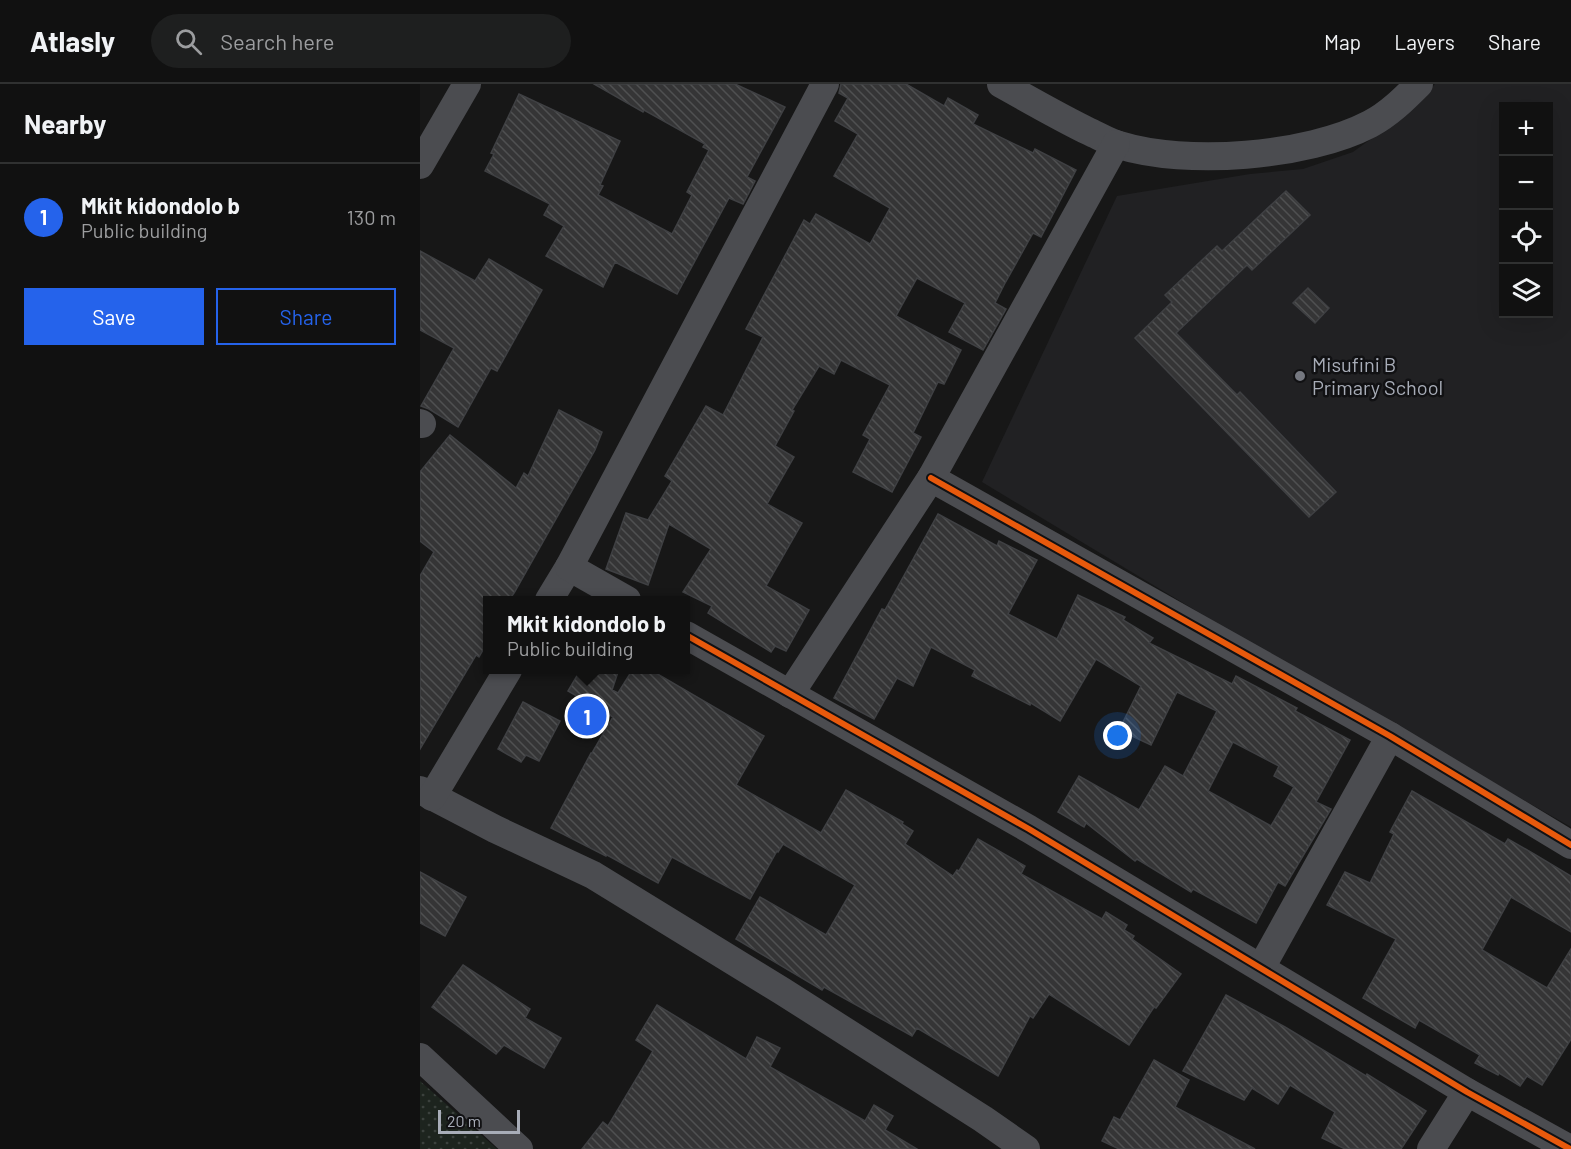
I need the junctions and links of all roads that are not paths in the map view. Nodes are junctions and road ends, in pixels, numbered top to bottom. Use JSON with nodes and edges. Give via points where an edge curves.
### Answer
{"nodes":[{"id":1,"x":467,"y":84,"type":"edge"},
{"id":2,"x":825,"y":84,"type":"edge"},
{"id":3,"x":1001,"y":84,"type":"edge"},
{"id":4,"x":1419,"y":84,"type":"edge"},
{"id":5,"x":429,"y":135,"type":"edge"},
{"id":6,"x":1116,"y":144,"type":"junction"},
{"id":7,"x":420,"y":165,"type":"edge"},
{"id":8,"x":931,"y":478,"type":"junction"},
{"id":9,"x":569,"y":567,"type":"junction"},
{"id":10,"x":551,"y":596,"type":"edge"},
{"id":11,"x":620,"y":596,"type":"edge"},
{"id":12,"x":690,"y":637,"type":"edge"},
{"id":13,"x":505,"y":674,"type":"edge"},
{"id":14,"x":790,"y":694,"type":"junction"},
{"id":15,"x":1390,"y":736,"type":"junction"},
{"id":16,"x":426,"y":793,"type":"edge"},
{"id":17,"x":1571,"y":845,"type":"edge"},
{"id":18,"x":1261,"y":968,"type":"junction"},
{"id":19,"x":420,"y":1057,"type":"edge"},
{"id":20,"x":1467,"y":1092,"type":"junction"},
{"id":21,"x":519,"y":1149,"type":"edge"},
{"id":22,"x":1026,"y":1149,"type":"edge"},
{"id":23,"x":1431,"y":1149,"type":"edge"},
{"id":24,"x":1570,"y":1149,"type":"edge"}],
"edges":[{"from":1,"to":5,"type":"street"},
{"from":2,"to":9,"type":"street"},
{"from":3,"to":6,"type":"street"},
{"from":4,"to":6,"type":"street","via":[[1394,109],[1369,124],[1324,142],[1271,153],[1164,154]]},
{"from":5,"to":7,"type":"street"},
{"from":6,"to":8,"type":"street"},
{"from":8,"to":14,"type":"street"},
{"from":8,"to":15,"type":"street"},
{"from":9,"to":10,"type":"street"},
{"from":9,"to":11,"type":"street"},
{"from":12,"to":14,"type":"street"},
{"from":13,"to":16,"type":"street"},
{"from":14,"to":18,"type":"street"},
{"from":15,"to":17,"type":"street"},
{"from":15,"to":18,"type":"street"},
{"from":16,"to":22,"type":"street","via":[[593,875]]},
{"from":18,"to":20,"type":"street"},
{"from":19,"to":21,"type":"street"},
{"from":20,"to":23,"type":"street"},
{"from":20,"to":24,"type":"street"}]}
